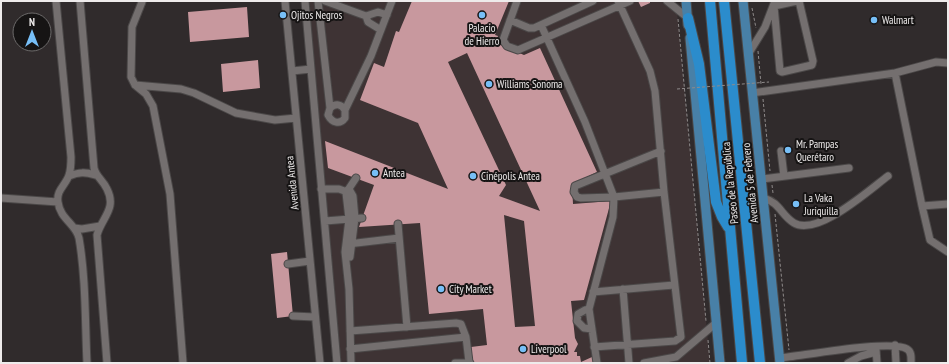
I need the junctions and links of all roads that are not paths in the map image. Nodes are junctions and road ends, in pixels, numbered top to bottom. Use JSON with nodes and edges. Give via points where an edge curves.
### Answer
{"nodes":[{"id":1,"x":56,"y":1,"type":"edge"},
{"id":2,"x":80,"y":1,"type":"edge"},
{"id":3,"x":285,"y":1,"type":"edge"},
{"id":4,"x":304,"y":1,"type":"edge"},
{"id":5,"x":318,"y":1,"type":"edge"},
{"id":6,"x":325,"y":1,"type":"edge"},
{"id":7,"x":392,"y":1,"type":"edge"},
{"id":8,"x":517,"y":1,"type":"edge"},
{"id":9,"x":593,"y":1,"type":"edge"},
{"id":10,"x":630,"y":1,"type":"edge"},
{"id":11,"x":667,"y":1,"type":"edge"},
{"id":12,"x":686,"y":1,"type":"edge"},
{"id":13,"x":710,"y":1,"type":"edge"},
{"id":14,"x":724,"y":1,"type":"edge"},
{"id":15,"x":743,"y":1,"type":"edge"},
{"id":16,"x":798,"y":1,"type":"edge"},
{"id":17,"x":142,"y":2,"type":"dead end"},
{"id":18,"x":619,"y":3,"type":"edge"},
{"id":19,"x":775,"y":4,"type":"edge"},
{"id":20,"x":387,"y":15,"type":"junction"},
{"id":21,"x":366,"y":16,"type":"junction"},
{"id":22,"x":688,"y":18,"type":"junction"},
{"id":23,"x":510,"y":20,"type":"junction"},
{"id":24,"x":541,"y":25,"type":"junction"},
{"id":25,"x":381,"y":30,"type":"junction"},
{"id":26,"x":547,"y":38,"type":"junction"},
{"id":27,"x":749,"y":53,"type":"junction"},
{"id":28,"x":948,"y":63,"type":"edge"},
{"id":29,"x":311,"y":69,"type":"junction"},
{"id":30,"x":292,"y":71,"type":"junction"},
{"id":31,"x":895,"y":74,"type":"junction"},
{"id":32,"x":135,"y":85,"type":"junction"},
{"id":33,"x":752,"y":93,"type":"junction"},
{"id":34,"x":330,"y":108,"type":"junction"},
{"id":35,"x":345,"y":110,"type":"junction"},
{"id":36,"x":296,"y":118,"type":"junction"},
{"id":37,"x":781,"y":150,"type":"dead end"},
{"id":38,"x":661,"y":151,"type":"junction"},
{"id":39,"x":849,"y":168,"type":"dead end"},
{"id":40,"x":606,"y":172,"type":"junction"},
{"id":41,"x":95,"y":174,"type":"junction"},
{"id":42,"x":69,"y":176,"type":"junction"},
{"id":43,"x":784,"y":176,"type":"junction"},
{"id":44,"x":888,"y":176,"type":"dead end"},
{"id":45,"x":356,"y":178,"type":"dead end"},
{"id":46,"x":762,"y":179,"type":"junction"},
{"id":47,"x":321,"y":188,"type":"junction"},
{"id":48,"x":349,"y":191,"type":"junction"},
{"id":49,"x":664,"y":192,"type":"junction"},
{"id":50,"x":614,"y":197,"type":"junction"},
{"id":51,"x":1,"y":198,"type":"edge"},
{"id":52,"x":764,"y":198,"type":"junction"},
{"id":53,"x":58,"y":202,"type":"junction"},
{"id":54,"x":948,"y":204,"type":"edge"},
{"id":55,"x":922,"y":206,"type":"junction"},
{"id":56,"x":355,"y":218,"type":"junction"},
{"id":57,"x":324,"y":221,"type":"junction"},
{"id":58,"x":398,"y":224,"type":"dead end"},
{"id":59,"x":100,"y":226,"type":"junction"},
{"id":60,"x":74,"y":228,"type":"junction"},
{"id":61,"x":729,"y":230,"type":"junction"},
{"id":62,"x":399,"y":238,"type":"junction"},
{"id":63,"x":348,"y":244,"type":"junction"},
{"id":64,"x":948,"y":252,"type":"edge"},
{"id":65,"x":310,"y":261,"type":"junction"},
{"id":66,"x":288,"y":264,"type":"dead end"},
{"id":67,"x":674,"y":285,"type":"junction"},
{"id":68,"x":623,"y":289,"type":"junction"},
{"id":69,"x":593,"y":292,"type":"junction"},
{"id":70,"x":589,"y":309,"type":"junction"},
{"id":71,"x":293,"y":316,"type":"dead end"},
{"id":72,"x":316,"y":317,"type":"junction"},
{"id":73,"x":716,"y":323,"type":"junction"},
{"id":74,"x":407,"y":327,"type":"junction"},
{"id":75,"x":592,"y":329,"type":"junction"},
{"id":76,"x":350,"y":331,"type":"junction"},
{"id":77,"x":466,"y":337,"type":"junction"},
{"id":78,"x":627,"y":345,"type":"junction"},
{"id":79,"x":895,"y":346,"type":"junction"},
{"id":80,"x":594,"y":347,"type":"junction"},
{"id":81,"x":350,"y":349,"type":"junction"},
{"id":82,"x":845,"y":349,"type":"junction"},
{"id":83,"x":876,"y":350,"type":"junction"},
{"id":84,"x":780,"y":360,"type":"edge"},
{"id":85,"x":336,"y":361,"type":"edge"},
{"id":86,"x":351,"y":361,"type":"edge"},
{"id":87,"x":470,"y":362,"type":"edge"},
{"id":88,"x":655,"y":362,"type":"edge"},
{"id":89,"x":850,"y":362,"type":"edge"},
{"id":90,"x":87,"y":363,"type":"edge"},
{"id":91,"x":107,"y":363,"type":"edge"},
{"id":92,"x":183,"y":363,"type":"edge"},
{"id":93,"x":320,"y":363,"type":"edge"},
{"id":94,"x":455,"y":363,"type":"edge"},
{"id":95,"x":597,"y":363,"type":"edge"},
{"id":96,"x":629,"y":363,"type":"edge"},
{"id":97,"x":644,"y":363,"type":"edge"},
{"id":98,"x":720,"y":363,"type":"edge"},
{"id":99,"x":742,"y":363,"type":"edge"},
{"id":100,"x":760,"y":363,"type":"edge"},
{"id":101,"x":877,"y":363,"type":"edge"},
{"id":102,"x":896,"y":363,"type":"edge"},
{"id":103,"x":911,"y":363,"type":"edge"}],
"edges":[{"from":1,"to":42,"type":"street","via":[[71,157]]},
{"from":2,"to":41,"type":"street"},
{"from":3,"to":30,"type":"street","name":"Avenida Antea"},
{"from":4,"to":29,"type":"street"},
{"from":5,"to":34,"type":"street"},
{"from":6,"to":21,"type":"street"},
{"from":7,"to":20,"type":"street"},
{"from":8,"to":23,"type":"street"},
{"from":9,"to":24,"type":"street"},
{"from":10,"to":18,"type":"street"},
{"from":11,"to":22,"type":"street"},
{"from":12,"to":22,"type":"main road"},
{"from":13,"to":61,"type":"highway","name":"Paseo de la República"},
{"from":14,"to":100,"type":"highway","name":"Paseo de la República"},
{"from":15,"to":27,"type":"main road","name":"Avenida 5 de Febrero"},
{"from":16,"to":19,"type":"street"},
{"from":16,"to":19,"type":"street","via":[[813,61],[812,65],[785,73],[780,71]]},
{"from":17,"to":32,"type":"street","via":[[132,27],[131,77]]},
{"from":18,"to":26,"type":"street"},
{"from":18,"to":38,"type":"street","via":[[650,71],[656,99]]},
{"from":19,"to":27,"type":"street"},
{"from":20,"to":21,"type":"street","via":[[378,12]]},
{"from":20,"to":25,"type":"street"},
{"from":21,"to":25,"type":"street","via":[[368,22]]},
{"from":22,"to":61,"type":"highway","via":[[699,64],[716,202]]},
{"from":22,"to":73,"type":"main road"},
{"from":23,"to":24,"type":"street","via":[[529,28]]},
{"from":23,"to":26,"type":"street","via":[[503,40],[507,46],[518,50]]},
{"from":24,"to":26,"type":"street"},
{"from":25,"to":35,"type":"street"},
{"from":26,"to":40,"type":"street"},
{"from":27,"to":33,"type":"main road","name":"Avenida 5 de Febrero"},
{"from":28,"to":31,"type":"street","via":[[936,62]]},
{"from":29,"to":30,"type":"street"},
{"from":29,"to":47,"type":"street"},
{"from":30,"to":36,"type":"street","name":"Avenida Antea"},
{"from":31,"to":33,"type":"street"},
{"from":31,"to":55,"type":"street"},
{"from":32,"to":36,"type":"street","via":[[181,89],[236,113],[275,120]]},
{"from":32,"to":92,"type":"street","via":[[146,94],[153,106],[170,194]]},
{"from":33,"to":46,"type":"main road","name":"Avenida 5 de Febrero"},
{"from":34,"to":35,"type":"street","via":[[340,105]]},
{"from":34,"to":35,"type":"street","via":[[328,115],[336,123],[345,118]]},
{"from":36,"to":65,"type":"street","name":"Avenida Antea"},
{"from":37,"to":43,"type":"street"},
{"from":38,"to":40,"type":"street"},
{"from":38,"to":49,"type":"street"},
{"from":39,"to":43,"type":"street"},
{"from":40,"to":50,"type":"street"},
{"from":40,"to":50,"type":"street","via":[[575,186],[575,195],[581,198]]},
{"from":41,"to":42,"type":"street","via":[[82,172]]},
{"from":41,"to":59,"type":"street","via":[[107,188],[111,198],[110,210]]},
{"from":42,"to":53,"type":"street","via":[[62,185]]},
{"from":43,"to":46,"type":"street"},
{"from":44,"to":52,"type":"street","via":[[849,206],[813,226],[800,226],[792,222],[773,201]]},
{"from":45,"to":48,"type":"street"},
{"from":46,"to":52,"type":"main road","name":"Avenida 5 de Febrero"},
{"from":47,"to":48,"type":"street"},
{"from":47,"to":57,"type":"street"},
{"from":48,"to":56,"type":"street"},
{"from":49,"to":50,"type":"street"},
{"from":49,"to":67,"type":"street"},
{"from":50,"to":69,"type":"street","via":[[613,216]]},
{"from":51,"to":53,"type":"street"},
{"from":52,"to":84,"type":"main road","name":"Avenida 5 de Febrero"},
{"from":53,"to":60,"type":"street","via":[[65,220]]},
{"from":54,"to":55,"type":"street"},
{"from":55,"to":64,"type":"street","via":[[930,240]]},
{"from":56,"to":57,"type":"street"},
{"from":56,"to":63,"type":"street","via":[[354,233]]},
{"from":57,"to":85,"type":"street"},
{"from":58,"to":62,"type":"street"},
{"from":59,"to":60,"type":"street"},
{"from":59,"to":91,"type":"street","via":[[97,235]]},
{"from":60,"to":90,"type":"street","via":[[79,236]]},
{"from":61,"to":99,"type":"highway","name":"Paseo de la República"},
{"from":62,"to":63,"type":"street"},
{"from":62,"to":74,"type":"street"},
{"from":63,"to":76,"type":"street","via":[[351,278]]},
{"from":65,"to":66,"type":"street"},
{"from":65,"to":72,"type":"street","name":"Avenida Antea"},
{"from":67,"to":68,"type":"street"},
{"from":67,"to":78,"type":"street","via":[[681,337],[675,341]]},
{"from":68,"to":69,"type":"street"},
{"from":68,"to":78,"type":"street"},
{"from":69,"to":70,"type":"street"},
{"from":70,"to":75,"type":"street"},
{"from":70,"to":75,"type":"street","via":[[578,314],[577,322],[584,328]]},
{"from":71,"to":72,"type":"street"},
{"from":72,"to":93,"type":"street","name":"Avenida Antea"},
{"from":73,"to":88,"type":"street","via":[[676,357]]},
{"from":73,"to":98,"type":"main road"},
{"from":74,"to":76,"type":"street"},
{"from":74,"to":77,"type":"street","via":[[456,323],[461,324]]},
{"from":75,"to":80,"type":"street"},
{"from":76,"to":81,"type":"street"},
{"from":77,"to":81,"type":"street"},
{"from":77,"to":87,"type":"street"},
{"from":78,"to":80,"type":"street"},
{"from":78,"to":96,"type":"street"},
{"from":79,"to":83,"type":"street"},
{"from":79,"to":102,"type":"street"},
{"from":79,"to":103,"type":"street","via":[[907,349],[911,354]]},
{"from":80,"to":95,"type":"street"},
{"from":81,"to":86,"type":"street"},
{"from":82,"to":83,"type":"street"},
{"from":82,"to":84,"type":"street"},
{"from":82,"to":89,"type":"street"},
{"from":83,"to":89,"type":"street"},
{"from":83,"to":101,"type":"street"},
{"from":85,"to":86,"type":"street"},
{"from":87,"to":94,"type":"street"},
{"from":88,"to":97,"type":"street"}]}
